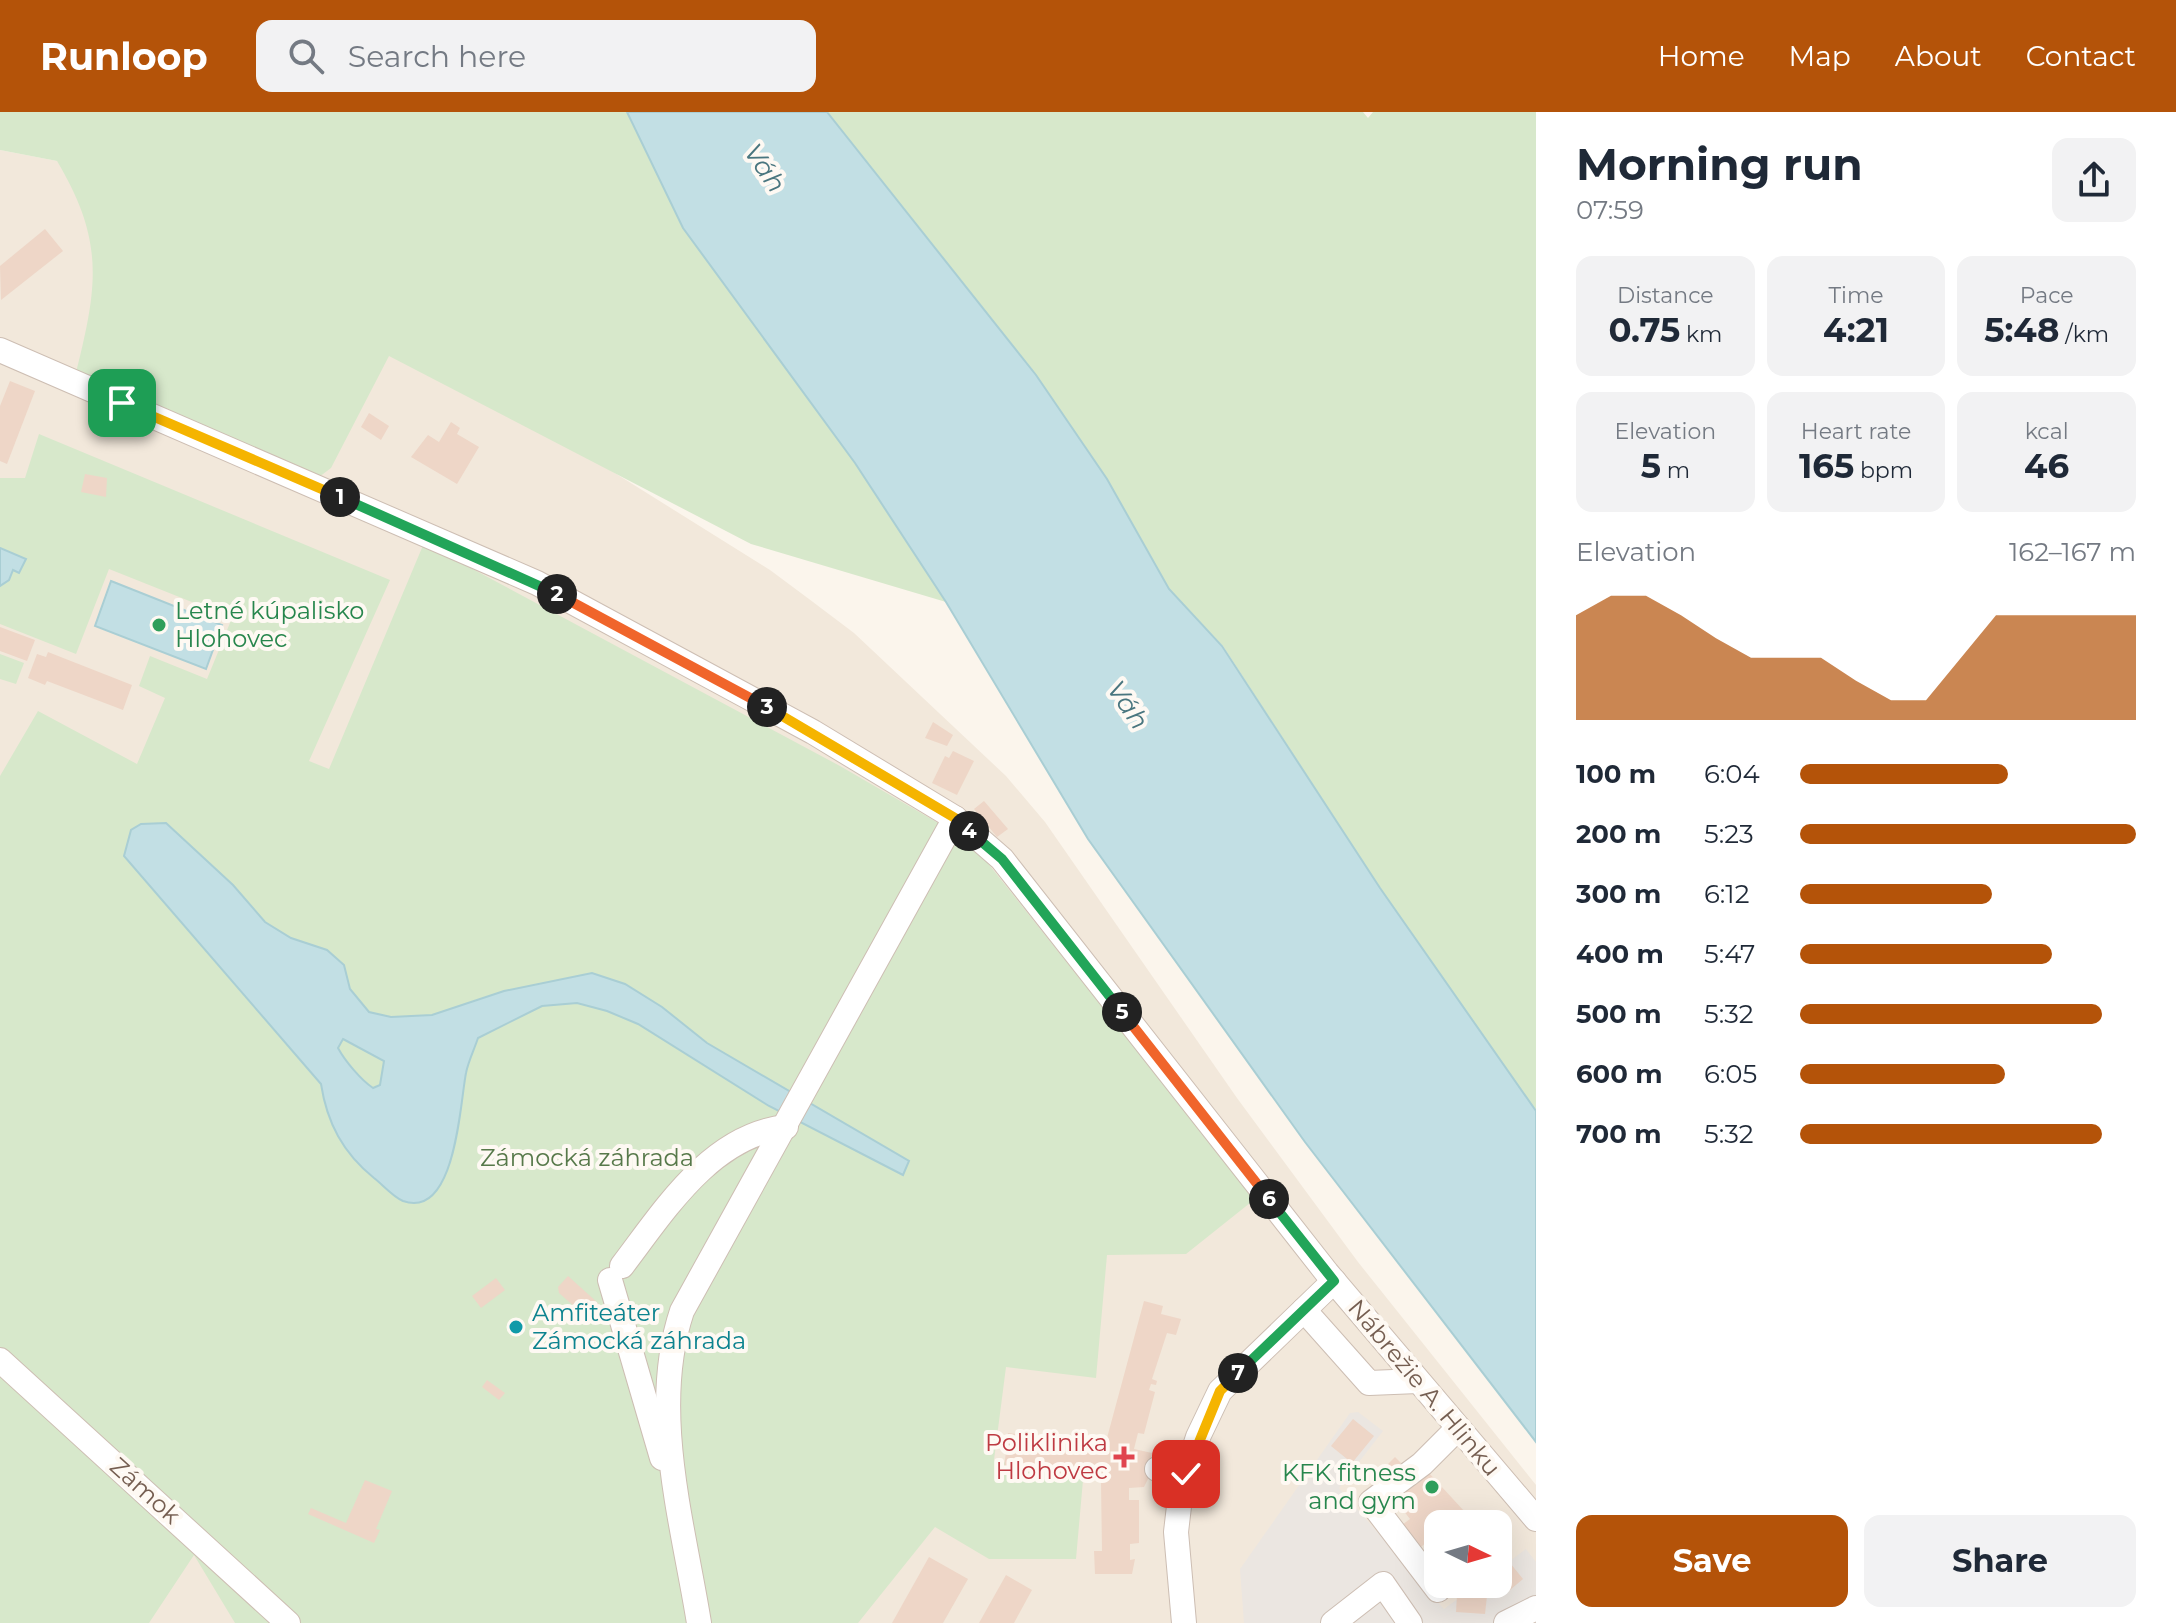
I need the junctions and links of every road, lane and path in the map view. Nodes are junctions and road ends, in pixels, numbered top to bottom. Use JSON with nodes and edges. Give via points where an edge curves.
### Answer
{"nodes":[{"id":1,"x":0,"y":350,"type":"edge"},
{"id":2,"x":955,"y":818,"type":"junction"},
{"id":3,"x":787,"y":1124,"type":"junction"},
{"id":4,"x":1334,"y":1281,"type":"junction"},
{"id":5,"x":1304,"y":1310,"type":"junction"},
{"id":6,"x":0,"y":1360,"type":"edge"},
{"id":7,"x":1418,"y":1381,"type":"junction"},
{"id":8,"x":1458,"y":1428,"type":"junction"},
{"id":9,"x":1157,"y":1469,"type":"dead end"},
{"id":10,"x":1186,"y":1474,"type":"junction"},
{"id":11,"x":677,"y":1487,"type":"junction"},
{"id":12,"x":1536,"y":1519,"type":"edge"},
{"id":13,"x":1424,"y":1572,"type":"edge"},
{"id":14,"x":1536,"y":1608,"type":"edge"},
{"id":15,"x":288,"y":1623,"type":"edge"},
{"id":16,"x":699,"y":1623,"type":"edge"},
{"id":17,"x":1184,"y":1623,"type":"edge"},
{"id":18,"x":1333,"y":1623,"type":"edge"},
{"id":19,"x":1410,"y":1623,"type":"edge"},
{"id":20,"x":1506,"y":1623,"type":"edge"}],
"edges":[{"from":1,"to":2,"type":"street","name":"Nábrežie A. Hlinku","via":[[537,583],[813,732]]},
{"from":2,"to":3,"type":"street"},
{"from":2,"to":4,"type":"street","name":"Nábrežie A. Hlinku","via":[[1002,859]]},
{"from":3,"to":11,"type":"street","via":[[682,1311],[670,1347],[670,1444]]},
{"from":3,"to":11,"type":"street","via":[[733,1145],[697,1174],[616,1273],[664,1466]]},
{"from":4,"to":5,"type":"street"},
{"from":4,"to":7,"type":"street","name":"Nábrežie A. Hlinku"},
{"from":5,"to":7,"type":"street","via":[[1369,1383]]},
{"from":5,"to":10,"type":"street","via":[[1220,1391]]},
{"from":6,"to":15,"type":"street","name":"Zámok"},
{"from":7,"to":8,"type":"street","name":"Nábrežie A. Hlinku"},
{"from":8,"to":12,"type":"street","name":"Nábrežie A. Hlinku"},
{"from":8,"to":13,"type":"street","via":[[1422,1464],[1371,1502]]},
{"from":9,"to":10,"type":"street"},
{"from":10,"to":17,"type":"street","via":[[1176,1532]]},
{"from":11,"to":16,"type":"street"},
{"from":14,"to":20,"type":"street"},
{"from":18,"to":19,"type":"street","via":[[1383,1584]]}]}
